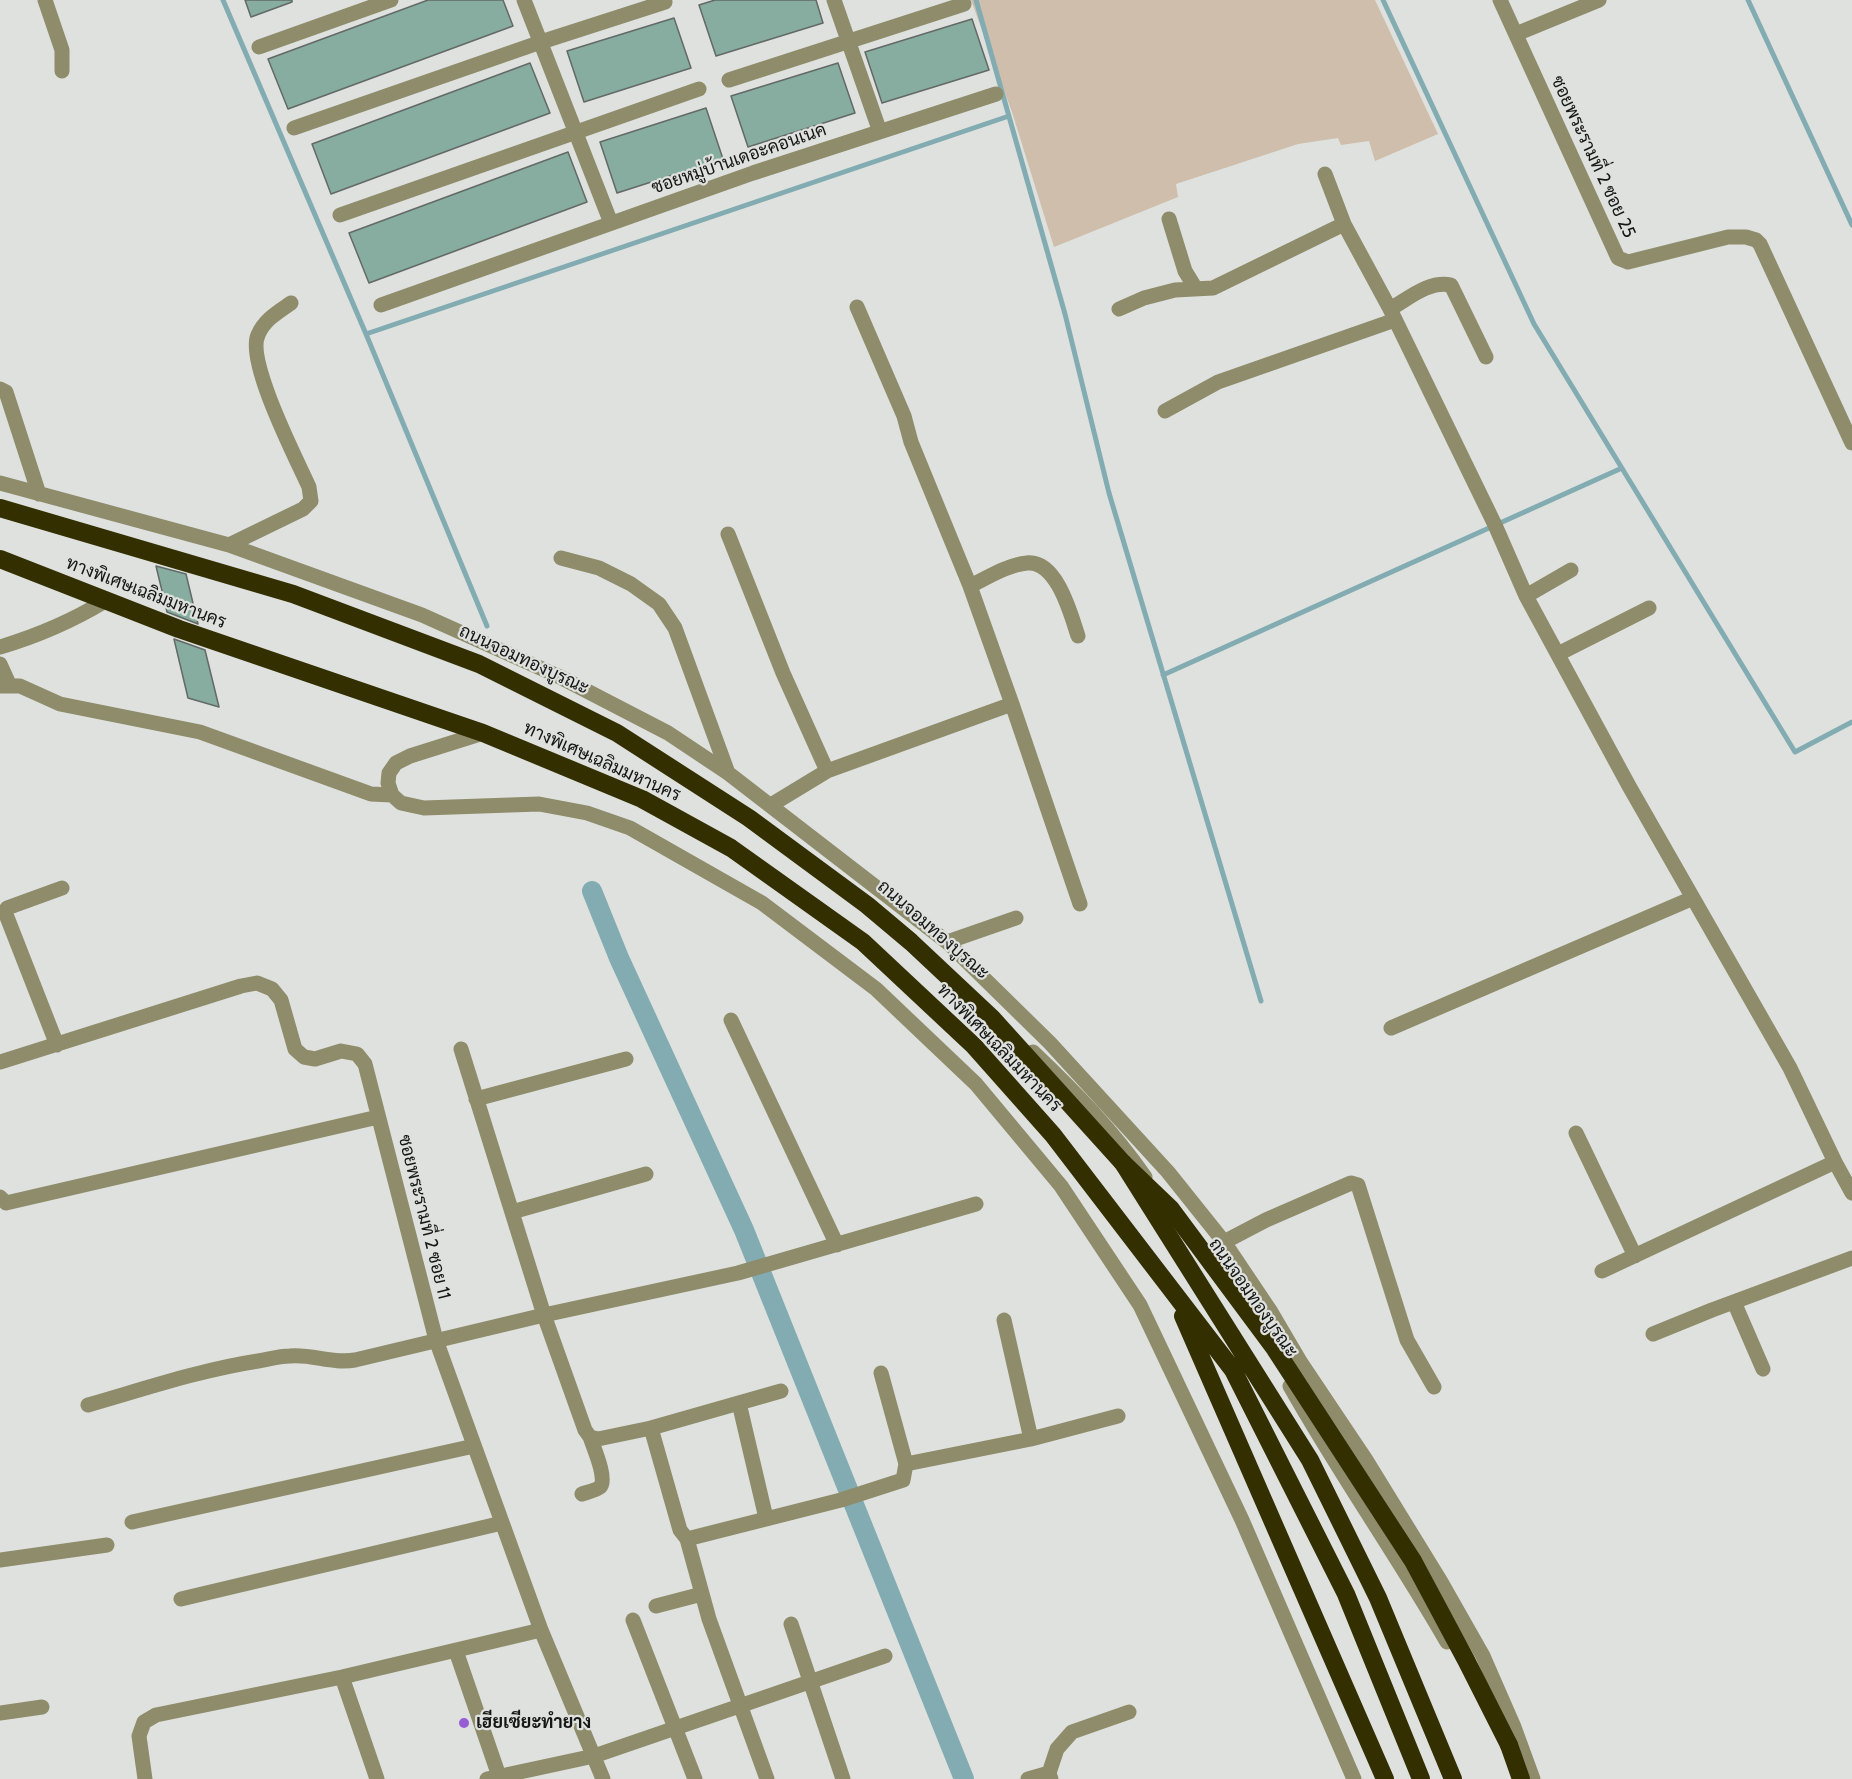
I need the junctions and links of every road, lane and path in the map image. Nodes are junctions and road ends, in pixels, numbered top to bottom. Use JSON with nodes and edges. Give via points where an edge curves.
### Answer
{"nodes":[{"id":1,"x":45,"y":0,"type":"edge"},
{"id":2,"x":391,"y":0,"type":"edge"},
{"id":3,"x":524,"y":0,"type":"edge"},
{"id":4,"x":834,"y":0,"type":"edge"},
{"id":5,"x":1500,"y":0,"type":"edge"},
{"id":6,"x":1599,"y":0,"type":"edge"},
{"id":7,"x":664,"y":2,"type":"dead end"},
{"id":8,"x":964,"y":3,"type":"dead end"},
{"id":9,"x":1516,"y":34,"type":"junction"},
{"id":10,"x":849,"y":41,"type":"junction"},
{"id":11,"x":541,"y":42,"type":"junction"},
{"id":12,"x":259,"y":47,"type":"dead end"},
{"id":13,"x":62,"y":71,"type":"dead end"},
{"id":14,"x":729,"y":80,"type":"dead end"},
{"id":15,"x":699,"y":89,"type":"dead end"},
{"id":16,"x":996,"y":94,"type":"dead end"},
{"id":17,"x":294,"y":129,"type":"dead end"},
{"id":18,"x":576,"y":132,"type":"junction"},
{"id":19,"x":880,"y":132,"type":"junction"},
{"id":20,"x":1325,"y":174,"type":"dead end"},
{"id":21,"x":340,"y":215,"type":"dead end"},
{"id":22,"x":1169,"y":219,"type":"dead end"},
{"id":23,"x":611,"y":223,"type":"junction"},
{"id":24,"x":1344,"y":224,"type":"junction"},
{"id":25,"x":1196,"y":289,"type":"junction"},
{"id":26,"x":291,"y":303,"type":"dead end"},
{"id":27,"x":381,"y":305,"type":"dead end"},
{"id":28,"x":857,"y":307,"type":"dead end"},
{"id":29,"x":1119,"y":309,"type":"dead end"},
{"id":30,"x":1392,"y":315,"type":"junction"},
{"id":31,"x":1486,"y":357,"type":"dead end"},
{"id":32,"x":0,"y":389,"type":"edge"},
{"id":33,"x":1165,"y":411,"type":"dead end"},
{"id":34,"x":1852,"y":443,"type":"edge"},
{"id":35,"x":0,"y":483,"type":"edge"},
{"id":36,"x":39,"y":494,"type":"junction"},
{"id":37,"x":0,"y":501,"type":"edge"},
{"id":38,"x":0,"y":508,"type":"edge"},
{"id":39,"x":728,"y":534,"type":"dead end"},
{"id":40,"x":229,"y":545,"type":"junction"},
{"id":41,"x":561,"y":558,"type":"dead end"},
{"id":42,"x":0,"y":559,"type":"edge"},
{"id":43,"x":1572,"y":570,"type":"dead end"},
{"id":44,"x":970,"y":586,"type":"junction"},
{"id":45,"x":1526,"y":596,"type":"junction"},
{"id":46,"x":105,"y":601,"type":"junction"},
{"id":47,"x":1649,"y":608,"type":"dead end"},
{"id":48,"x":1078,"y":636,"type":"dead end"},
{"id":49,"x":0,"y":647,"type":"edge"},
{"id":50,"x":1558,"y":654,"type":"junction"},
{"id":51,"x":0,"y":664,"type":"edge"},
{"id":52,"x":5,"y":686,"type":"edge"},
{"id":53,"x":1012,"y":704,"type":"junction"},
{"id":54,"x":483,"y":733,"type":"junction"},
{"id":55,"x":827,"y":771,"type":"junction"},
{"id":56,"x":728,"y":773,"type":"junction"},
{"id":57,"x":392,"y":795,"type":"junction"},
{"id":58,"x":771,"y":805,"type":"junction"},
{"id":59,"x":62,"y":888,"type":"dead end"},
{"id":60,"x":1693,"y":898,"type":"junction"},
{"id":61,"x":1080,"y":904,"type":"dead end"},
{"id":62,"x":1016,"y":918,"type":"dead end"},
{"id":63,"x":947,"y":942,"type":"junction"},
{"id":64,"x":732,"y":1020,"type":"dead end"},
{"id":65,"x":1391,"y":1028,"type":"dead end"},
{"id":66,"x":57,"y":1045,"type":"junction"},
{"id":67,"x":461,"y":1049,"type":"dead end"},
{"id":68,"x":626,"y":1059,"type":"dead end"},
{"id":69,"x":0,"y":1062,"type":"edge"},
{"id":70,"x":476,"y":1099,"type":"junction"},
{"id":71,"x":378,"y":1117,"type":"junction"},
{"id":72,"x":1576,"y":1133,"type":"dead end"},
{"id":73,"x":1835,"y":1161,"type":"junction"},
{"id":74,"x":1123,"y":1163,"type":"junction"},
{"id":75,"x":646,"y":1174,"type":"dead end"},
{"id":76,"x":1852,"y":1193,"type":"edge"},
{"id":77,"x":3,"y":1200,"type":"edge"},
{"id":78,"x":975,"y":1204,"type":"dead end"},
{"id":79,"x":512,"y":1212,"type":"junction"},
{"id":80,"x":1224,"y":1242,"type":"junction"},
{"id":81,"x":837,"y":1245,"type":"junction"},
{"id":82,"x":1635,"y":1256,"type":"junction"},
{"id":83,"x":1852,"y":1258,"type":"edge"},
{"id":84,"x":1602,"y":1271,"type":"dead end"},
{"id":85,"x":1170,"y":1287,"type":"junction"},
{"id":86,"x":1734,"y":1302,"type":"junction"},
{"id":87,"x":544,"y":1315,"type":"junction"},
{"id":88,"x":1004,"y":1320,"type":"dead end"},
{"id":89,"x":1653,"y":1334,"type":"dead end"},
{"id":90,"x":436,"y":1340,"type":"junction"},
{"id":91,"x":1763,"y":1369,"type":"dead end"},
{"id":92,"x":880,"y":1373,"type":"dead end"},
{"id":93,"x":1434,"y":1387,"type":"dead end"},
{"id":94,"x":781,"y":1391,"type":"dead end"},
{"id":95,"x":739,"y":1403,"type":"junction"},
{"id":96,"x":88,"y":1406,"type":"dead end"},
{"id":97,"x":1118,"y":1416,"type":"dead end"},
{"id":98,"x":651,"y":1428,"type":"junction"},
{"id":99,"x":590,"y":1437,"type":"junction"},
{"id":100,"x":1031,"y":1439,"type":"junction"},
{"id":101,"x":474,"y":1446,"type":"junction"},
{"id":102,"x":906,"y":1464,"type":"junction"},
{"id":103,"x":582,"y":1494,"type":"dead end"},
{"id":104,"x":766,"y":1518,"type":"junction"},
{"id":105,"x":132,"y":1522,"type":"dead end"},
{"id":106,"x":502,"y":1523,"type":"junction"},
{"id":107,"x":687,"y":1539,"type":"junction"},
{"id":108,"x":107,"y":1545,"type":"dead end"},
{"id":109,"x":0,"y":1560,"type":"edge"},
{"id":110,"x":702,"y":1594,"type":"junction"},
{"id":111,"x":181,"y":1599,"type":"dead end"},
{"id":112,"x":656,"y":1606,"type":"dead end"},
{"id":113,"x":633,"y":1620,"type":"dead end"},
{"id":114,"x":791,"y":1624,"type":"dead end"},
{"id":115,"x":541,"y":1630,"type":"junction"},
{"id":116,"x":456,"y":1651,"type":"junction"},
{"id":117,"x":885,"y":1656,"type":"dead end"},
{"id":118,"x":342,"y":1677,"type":"junction"},
{"id":119,"x":809,"y":1682,"type":"junction"},
{"id":120,"x":742,"y":1705,"type":"junction"},
{"id":121,"x":42,"y":1707,"type":"dead end"},
{"id":122,"x":1129,"y":1712,"type":"dead end"},
{"id":123,"x":0,"y":1713,"type":"edge"},
{"id":124,"x":676,"y":1728,"type":"junction"},
{"id":125,"x":594,"y":1756,"type":"junction"},
{"id":126,"x":1050,"y":1776,"type":"edge"},
{"id":127,"x":495,"y":1778,"type":"edge"},
{"id":128,"x":145,"y":1779,"type":"edge"},
{"id":129,"x":377,"y":1779,"type":"edge"},
{"id":130,"x":603,"y":1779,"type":"edge"},
{"id":131,"x":695,"y":1779,"type":"edge"},
{"id":132,"x":767,"y":1779,"type":"edge"},
{"id":133,"x":843,"y":1779,"type":"edge"},
{"id":134,"x":1028,"y":1779,"type":"edge"},
{"id":135,"x":1354,"y":1779,"type":"edge"},
{"id":136,"x":1385,"y":1779,"type":"edge"},
{"id":137,"x":1421,"y":1779,"type":"edge"},
{"id":138,"x":1453,"y":1779,"type":"edge"},
{"id":139,"x":1515,"y":1779,"type":"edge"},
{"id":140,"x":1521,"y":1779,"type":"edge"},
{"id":141,"x":1533,"y":1779,"type":"edge"}],
"edges":[{"from":1,"to":13,"type":"street","via":[[62,50]]},
{"from":2,"to":12,"type":"street"},
{"from":3,"to":11,"type":"street"},
{"from":4,"to":10,"type":"street"},
{"from":5,"to":9,"type":"street","name":"ซอยพระรามที่ 2 ซอย 25"},
{"from":6,"to":9,"type":"street"},
{"from":7,"to":11,"type":"street"},
{"from":8,"to":10,"type":"street"},
{"from":9,"to":34,"type":"street","name":"ซอยพระรามที่ 2 ซอย 25","via":[[1618,258],[1628,262],[1728,237],[1756,240]]},
{"from":10,"to":14,"type":"street"},
{"from":10,"to":19,"type":"street"},
{"from":11,"to":17,"type":"street"},
{"from":11,"to":18,"type":"street"},
{"from":15,"to":18,"type":"street"},
{"from":16,"to":19,"type":"street","name":"ซอยหมู่บ้านเดอะคอนเนค"},
{"from":18,"to":21,"type":"street"},
{"from":18,"to":23,"type":"street"},
{"from":19,"to":23,"type":"street","name":"ซอยหมู่บ้านเดอะคอนเนค"},
{"from":20,"to":24,"type":"street"},
{"from":22,"to":25,"type":"street","via":[[1185,271]]},
{"from":23,"to":27,"type":"street","name":"ซอยหมู่บ้านเดอะคอนเนค"},
{"from":24,"to":25,"type":"street","via":[[1213,288]]},
{"from":24,"to":30,"type":"street"},
{"from":25,"to":29,"type":"street","via":[[1144,298]]},
{"from":26,"to":40,"type":"street","via":[[266,321],[255,348],[263,381],[309,487],[311,501],[303,509]]},
{"from":28,"to":44,"type":"street"},
{"from":30,"to":31,"type":"street","via":[[1426,288],[1451,285]]},
{"from":30,"to":33,"type":"street","via":[[1218,382]]},
{"from":30,"to":45,"type":"street"},
{"from":32,"to":36,"type":"street","via":[[6,392]]},
{"from":35,"to":36,"type":"street","name":"ถนนจอมทองบูรณะ"},
{"from":36,"to":40,"type":"street","name":"ถนนจอมทองบูรณะ"},
{"from":37,"to":139,"type":"street","name":"ถนนจอมทองบูรณะ","via":[[311,597],[496,665],[609,722],[756,813],[843,879],[972,987],[1129,1153],[1245,1319],[1426,1606],[1482,1704]]},
{"from":38,"to":74,"type":"highway","name":"ทางพิเศษเฉลิมมหานคร","via":[[292,594],[479,664],[617,732],[748,818],[911,942],[992,1018]]},
{"from":39,"to":55,"type":"street"},
{"from":40,"to":56,"type":"street","name":"ถนนจอมทองบูรณะ","via":[[422,615],[537,667],[668,733]]},
{"from":41,"to":56,"type":"street","via":[[599,568],[659,604],[675,628]]},
{"from":42,"to":46,"type":"highway","name":"ทางพิเศษเฉลิมมหานคร"},
{"from":43,"to":45,"type":"street"},
{"from":44,"to":48,"type":"street","via":[[1029,562],[1041,567],[1062,591]]},
{"from":44,"to":53,"type":"street"},
{"from":45,"to":50,"type":"street"},
{"from":46,"to":49,"type":"street","via":[[40,634]]},
{"from":46,"to":54,"type":"highway","name":"ทางพิเศษเฉลิมมหานคร"},
{"from":47,"to":50,"type":"street"},
{"from":50,"to":60,"type":"street"},
{"from":51,"to":52,"type":"street"},
{"from":52,"to":57,"type":"street","via":[[20,686],[60,704],[200,732],[371,794]]},
{"from":53,"to":55,"type":"street"},
{"from":53,"to":61,"type":"street"},
{"from":54,"to":57,"type":"street","via":[[396,763],[389,773]]},
{"from":54,"to":85,"type":"highway","name":"ทางพิเศษเฉลิมมหานคร","via":[[642,799],[692,826],[731,848],[863,942],[974,1046],[1053,1134]]},
{"from":55,"to":58,"type":"street"},
{"from":56,"to":58,"type":"street","name":"ถนนจอมทองบูรณะ"},
{"from":57,"to":135,"type":"street","via":[[400,803],[424,808],[539,804],[586,813],[630,828],[762,903],[876,989],[976,1084],[1061,1186],[1140,1305],[1242,1521]]},
{"from":58,"to":63,"type":"street","name":"ถนนจอมทองบูรณะ"},
{"from":59,"to":66,"type":"street","via":[[6,908],[5,912]]},
{"from":60,"to":65,"type":"street"},
{"from":60,"to":73,"type":"street","via":[[1790,1068]]},
{"from":62,"to":63,"type":"street"},
{"from":63,"to":80,"type":"street","name":"ถนนจอมทองบูรณะ","via":[[1050,1043],[1168,1172]]},
{"from":64,"to":81,"type":"street"},
{"from":66,"to":69,"type":"street","name":"ซอยพระรามที่ 2 ซอย 11"},
{"from":66,"to":71,"type":"street","name":"ซอยพระรามที่ 2 ซอย 11","via":[[258,983],[272,989],[280,1000],[295,1049],[304,1057],[357,1054],[365,1064]]},
{"from":67,"to":70,"type":"street"},
{"from":68,"to":70,"type":"street"},
{"from":70,"to":79,"type":"street"},
{"from":71,"to":77,"type":"street"},
{"from":71,"to":90,"type":"street","name":"ซอยพระรามที่ 2 ซอย 11"},
{"from":72,"to":82,"type":"street"},
{"from":73,"to":76,"type":"street"},
{"from":73,"to":82,"type":"street"},
{"from":74,"to":138,"type":"highway","bridge":true,"via":[[1310,1460],[1378,1598]]},
{"from":74,"to":140,"type":"highway","bridge":true,"via":[[1171,1209],[1275,1349],[1413,1561],[1488,1702]]},
{"from":75,"to":79,"type":"street"},
{"from":78,"to":81,"type":"street"},
{"from":79,"to":87,"type":"street"},
{"from":80,"to":93,"type":"street","via":[[1351,1183],[1358,1185],[1407,1340]]},
{"from":80,"to":141,"type":"street","name":"ถนนจอมทองบูรณะ","via":[[1441,1582],[1483,1656]]},
{"from":81,"to":87,"type":"street","via":[[738,1273]]},
{"from":82,"to":84,"type":"street"},
{"from":83,"to":86,"type":"street"},
{"from":85,"to":136,"type":"highway"},
{"from":85,"to":137,"type":"highway","via":[[1233,1370],[1346,1594]]},
{"from":86,"to":89,"type":"street"},
{"from":86,"to":91,"type":"street"},
{"from":87,"to":90,"type":"street"},
{"from":87,"to":99,"type":"street"},
{"from":88,"to":100,"type":"street"},
{"from":90,"to":96,"type":"street","via":[[343,1362],[290,1356],[222,1367]]},
{"from":90,"to":101,"type":"street","name":"ซอยพระรามที่ 2 ซอย 11"},
{"from":92,"to":102,"type":"street"},
{"from":94,"to":95,"type":"street"},
{"from":95,"to":98,"type":"street"},
{"from":95,"to":104,"type":"street"},
{"from":97,"to":100,"type":"street"},
{"from":98,"to":99,"type":"street","via":[[598,1439]]},
{"from":98,"to":107,"type":"street","via":[[680,1530]]},
{"from":99,"to":103,"type":"street","via":[[603,1483]]},
{"from":100,"to":102,"type":"street"},
{"from":101,"to":105,"type":"street"},
{"from":101,"to":106,"type":"street","name":"ซอยพระรามที่ 2 ซอย 11"},
{"from":102,"to":104,"type":"street","via":[[903,1480]]},
{"from":104,"to":107,"type":"street"},
{"from":106,"to":111,"type":"street"},
{"from":106,"to":115,"type":"street","name":"ซอยพระรามที่ 2 ซอย 11"},
{"from":107,"to":110,"type":"street"},
{"from":108,"to":109,"type":"street"},
{"from":110,"to":112,"type":"street"},
{"from":110,"to":120,"type":"street"},
{"from":113,"to":124,"type":"street"},
{"from":114,"to":119,"type":"street"},
{"from":115,"to":116,"type":"street"},
{"from":115,"to":125,"type":"street","name":"ซอยพระรามที่ 2 ซอย 11"},
{"from":116,"to":118,"type":"street"},
{"from":116,"to":127,"type":"street"},
{"from":117,"to":119,"type":"street"},
{"from":118,"to":128,"type":"street","via":[[156,1715],[144,1722],[139,1736]]},
{"from":118,"to":129,"type":"street"},
{"from":119,"to":120,"type":"street"},
{"from":119,"to":133,"type":"street"},
{"from":120,"to":124,"type":"street"},
{"from":120,"to":132,"type":"street"},
{"from":121,"to":123,"type":"street"},
{"from":122,"to":126,"type":"street","via":[[1072,1732],[1057,1749]]},
{"from":124,"to":125,"type":"street"},
{"from":124,"to":131,"type":"street"},
{"from":125,"to":127,"type":"street"},
{"from":125,"to":130,"type":"street","name":"ซอยพระรามที่ 2 ซอย 11"},
{"from":126,"to":134,"type":"street"}]}
